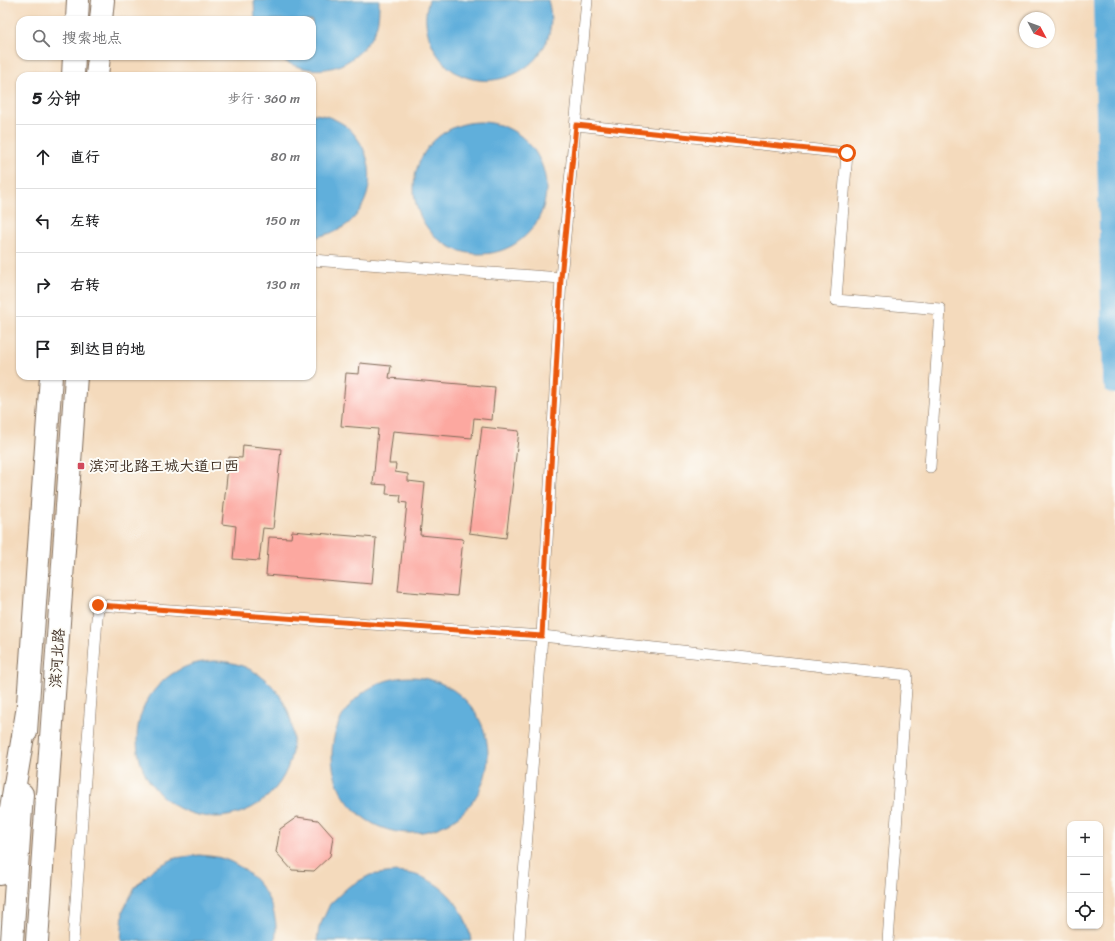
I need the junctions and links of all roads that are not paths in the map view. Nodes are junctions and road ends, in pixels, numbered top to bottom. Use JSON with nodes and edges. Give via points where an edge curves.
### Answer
{"nodes":[{"id":1,"x":78,"y":0,"type":"edge"},
{"id":2,"x":103,"y":0,"type":"edge"},
{"id":3,"x":587,"y":0,"type":"edge"},
{"id":4,"x":76,"y":16,"type":"edge"},
{"id":5,"x":101,"y":16,"type":"edge"},
{"id":6,"x":74,"y":60,"type":"edge"},
{"id":7,"x":99,"y":60,"type":"edge"},
{"id":8,"x":72,"y":72,"type":"edge"},
{"id":9,"x":98,"y":72,"type":"edge"},
{"id":10,"x":576,"y":125,"type":"junction"},
{"id":11,"x":316,"y":260,"type":"edge"},
{"id":12,"x":561,"y":278,"type":"junction"},
{"id":13,"x":51,"y":380,"type":"edge"},
{"id":14,"x":76,"y":380,"type":"edge"},
{"id":15,"x":930,"y":467,"type":"dead end"},
{"id":16,"x":542,"y":636,"type":"junction"},
{"id":17,"x":27,"y":712,"type":"junction"},
{"id":18,"x":0,"y":874,"type":"edge"},
{"id":19,"x":12,"y":941,"type":"edge"},
{"id":20,"x":37,"y":941,"type":"edge"},
{"id":21,"x":73,"y":941,"type":"edge"},
{"id":22,"x":519,"y":941,"type":"edge"},
{"id":23,"x":888,"y":941,"type":"edge"}],
"edges":[{"from":1,"to":4,"type":"main road"},
{"from":2,"to":5,"type":"main road"},
{"from":3,"to":10,"type":"lane"},
{"from":6,"to":8,"type":"main road"},
{"from":7,"to":9,"type":"main road"},
{"from":10,"to":12,"type":"lane"},
{"from":10,"to":15,"type":"lane","via":[[847,153],[836,300],[940,309]]},
{"from":11,"to":12,"type":"lane"},
{"from":12,"to":16,"type":"lane"},
{"from":13,"to":17,"type":"main road","name":"滨河北路"},
{"from":14,"to":20,"type":"main road","name":"滨河北路"},
{"from":16,"to":21,"type":"lane","via":[[98,605]]},
{"from":16,"to":22,"type":"lane"},
{"from":16,"to":23,"type":"lane","via":[[907,675]]},
{"from":17,"to":18,"type":"main road"},
{"from":17,"to":19,"type":"main road","name":"滨河北路"}]}
